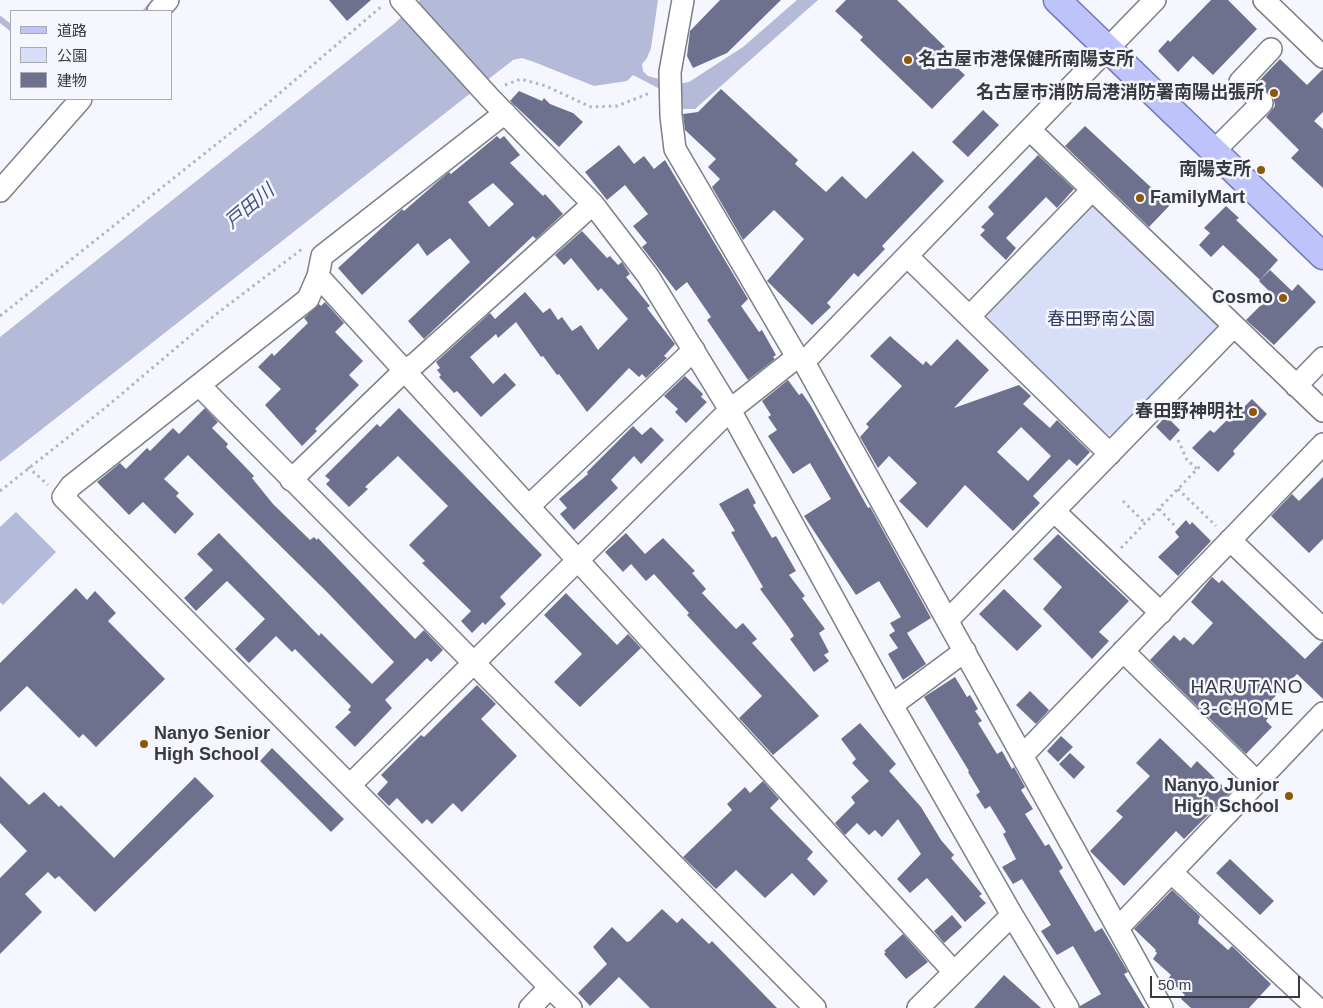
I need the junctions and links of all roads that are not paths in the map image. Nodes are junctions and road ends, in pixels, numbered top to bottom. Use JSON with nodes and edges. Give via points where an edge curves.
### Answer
{"nodes":[{"id":1,"x":168,"y":0,"type":"edge"},
{"id":2,"x":401,"y":0,"type":"edge"},
{"id":3,"x":683,"y":0,"type":"edge"},
{"id":4,"x":1057,"y":0,"type":"edge"},
{"id":5,"x":1154,"y":0,"type":"edge"},
{"id":6,"x":1264,"y":0,"type":"edge"},
{"id":7,"x":159,"y":10,"type":"edge"},
{"id":8,"x":1108,"y":48,"type":"junction"},
{"id":9,"x":1272,"y":49,"type":"dead end"},
{"id":10,"x":1323,"y":57,"type":"edge"},
{"id":11,"x":80,"y":100,"type":"edge"},
{"id":12,"x":505,"y":113,"type":"junction"},
{"id":13,"x":1030,"y":130,"type":"junction"},
{"id":14,"x":1214,"y":151,"type":"junction"},
{"id":15,"x":0,"y":190,"type":"edge"},
{"id":16,"x":1092,"y":190,"type":"junction"},
{"id":17,"x":593,"y":204,"type":"junction"},
{"id":18,"x":907,"y":256,"type":"junction"},
{"id":19,"x":1323,"y":256,"type":"edge"},
{"id":20,"x":318,"y":276,"type":"junction"},
{"id":21,"x":970,"y":316,"type":"junction"},
{"id":22,"x":1234,"y":326,"type":"junction"},
{"id":23,"x":694,"y":350,"type":"junction"},
{"id":24,"x":1323,"y":358,"type":"edge"},
{"id":25,"x":801,"y":360,"type":"junction"},
{"id":26,"x":405,"y":370,"type":"junction"},
{"id":27,"x":198,"y":385,"type":"junction"},
{"id":28,"x":1296,"y":386,"type":"junction"},
{"id":29,"x":730,"y":410,"type":"junction"},
{"id":30,"x":1323,"y":411,"type":"edge"},
{"id":31,"x":1323,"y":444,"type":"edge"},
{"id":32,"x":1110,"y":454,"type":"junction"},
{"id":33,"x":291,"y":480,"type":"junction"},
{"id":34,"x":530,"y":506,"type":"junction"},
{"id":35,"x":1055,"y":512,"type":"junction"},
{"id":36,"x":1230,"y":540,"type":"junction"},
{"id":37,"x":578,"y":558,"type":"junction"},
{"id":38,"x":1161,"y":613,"type":"junction"},
{"id":39,"x":948,"y":620,"type":"junction"},
{"id":40,"x":1323,"y":629,"type":"edge"},
{"id":41,"x":965,"y":651,"type":"junction"},
{"id":42,"x":1124,"y":651,"type":"junction"},
{"id":43,"x":472,"y":663,"type":"junction"},
{"id":44,"x":892,"y":705,"type":"junction"},
{"id":45,"x":1323,"y":713,"type":"edge"},
{"id":46,"x":1023,"y":755,"type":"junction"},
{"id":47,"x":1257,"y":782,"type":"junction"},
{"id":48,"x":350,"y":785,"type":"junction"},
{"id":49,"x":1172,"y":872,"type":"junction"},
{"id":50,"x":1012,"y":915,"type":"junction"},
{"id":51,"x":1118,"y":928,"type":"junction"},
{"id":52,"x":954,"y":972,"type":"junction"},
{"id":53,"x":550,"y":988,"type":"junction"},
{"id":54,"x":530,"y":1008,"type":"edge"},
{"id":55,"x":571,"y":1008,"type":"edge"},
{"id":56,"x":815,"y":1008,"type":"edge"},
{"id":57,"x":918,"y":1008,"type":"edge"},
{"id":58,"x":1068,"y":1008,"type":"edge"},
{"id":59,"x":1162,"y":1008,"type":"edge"},
{"id":60,"x":1316,"y":1008,"type":"edge"}],
"edges":[{"from":1,"to":7,"type":"street"},
{"from":2,"to":12,"type":"street"},
{"from":3,"to":25,"type":"street","via":[[670,89],[675,149]]},
{"from":4,"to":8,"type":"main road"},
{"from":5,"to":8,"type":"street"},
{"from":6,"to":10,"type":"street"},
{"from":8,"to":13,"type":"street"},
{"from":8,"to":14,"type":"main road"},
{"from":9,"to":14,"type":"street","via":[[1240,82],[1262,103]]},
{"from":11,"to":15,"type":"street"},
{"from":12,"to":17,"type":"street"},
{"from":12,"to":20,"type":"street","via":[[322,256]]},
{"from":13,"to":16,"type":"street"},
{"from":13,"to":18,"type":"street"},
{"from":14,"to":19,"type":"main road"},
{"from":16,"to":21,"type":"street"},
{"from":16,"to":22,"type":"street"},
{"from":17,"to":23,"type":"street","via":[[648,276]]},
{"from":17,"to":26,"type":"street"},
{"from":18,"to":21,"type":"street"},
{"from":18,"to":25,"type":"street"},
{"from":20,"to":26,"type":"street"},
{"from":20,"to":27,"type":"street","via":[[308,299]]},
{"from":21,"to":32,"type":"street"},
{"from":22,"to":28,"type":"street"},
{"from":22,"to":32,"type":"street"},
{"from":23,"to":29,"type":"street"},
{"from":23,"to":34,"type":"street"},
{"from":24,"to":28,"type":"street"},
{"from":25,"to":29,"type":"street"},
{"from":25,"to":39,"type":"street"},
{"from":26,"to":33,"type":"street"},
{"from":26,"to":34,"type":"street"},
{"from":27,"to":33,"type":"street"},
{"from":27,"to":48,"type":"street","via":[[71,486],[64,497]]},
{"from":28,"to":30,"type":"street"},
{"from":29,"to":37,"type":"street"},
{"from":29,"to":44,"type":"street"},
{"from":31,"to":36,"type":"street"},
{"from":32,"to":35,"type":"street"},
{"from":33,"to":43,"type":"street"},
{"from":34,"to":37,"type":"street"},
{"from":35,"to":38,"type":"street"},
{"from":35,"to":39,"type":"street"},
{"from":36,"to":38,"type":"street"},
{"from":36,"to":40,"type":"street"},
{"from":37,"to":43,"type":"street"},
{"from":37,"to":52,"type":"street"},
{"from":38,"to":42,"type":"street"},
{"from":39,"to":41,"type":"street"},
{"from":41,"to":44,"type":"street"},
{"from":41,"to":46,"type":"street"},
{"from":42,"to":46,"type":"street"},
{"from":42,"to":47,"type":"street"},
{"from":43,"to":48,"type":"street"},
{"from":43,"to":56,"type":"street"},
{"from":44,"to":50,"type":"street"},
{"from":45,"to":47,"type":"street"},
{"from":46,"to":51,"type":"street"},
{"from":47,"to":49,"type":"street"},
{"from":48,"to":53,"type":"street"},
{"from":49,"to":51,"type":"street"},
{"from":49,"to":60,"type":"street"},
{"from":50,"to":52,"type":"street"},
{"from":50,"to":58,"type":"street"},
{"from":51,"to":59,"type":"street"},
{"from":52,"to":57,"type":"street"},
{"from":53,"to":54,"type":"street"},
{"from":53,"to":55,"type":"street"}]}
